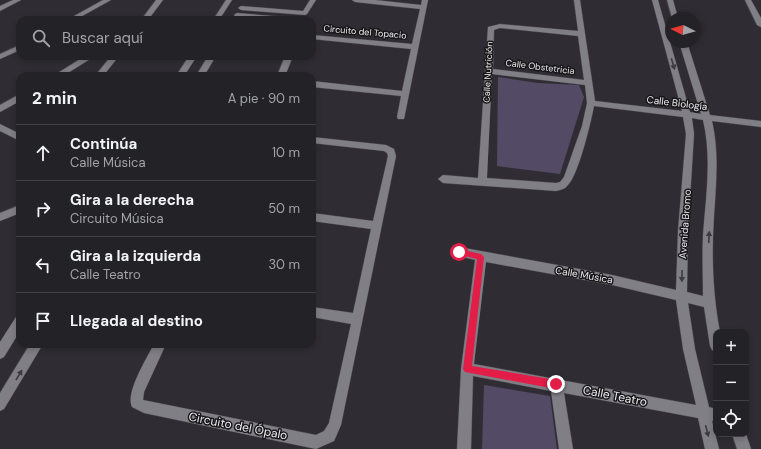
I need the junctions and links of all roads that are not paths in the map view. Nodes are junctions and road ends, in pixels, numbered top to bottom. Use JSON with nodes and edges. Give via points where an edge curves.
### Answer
{"nodes":[{"id":1,"x":18,"y":0,"type":"edge"},
{"id":2,"x":108,"y":0,"type":"edge"},
{"id":3,"x":160,"y":0,"type":"edge"},
{"id":4,"x":229,"y":0,"type":"edge"},
{"id":5,"x":246,"y":0,"type":"edge"},
{"id":6,"x":312,"y":0,"type":"edge"},
{"id":7,"x":355,"y":0,"type":"edge"},
{"id":8,"x":577,"y":0,"type":"edge"},
{"id":9,"x":654,"y":0,"type":"edge"},
{"id":10,"x":670,"y":0,"type":"edge"},
{"id":11,"x":748,"y":0,"type":"edge"},
{"id":12,"x":424,"y":3,"type":"edge"},
{"id":13,"x":0,"y":8,"type":"edge"},
{"id":14,"x":241,"y":8,"type":"junction"},
{"id":15,"x":674,"y":12,"type":"edge"},
{"id":16,"x":78,"y":16,"type":"edge"},
{"id":17,"x":147,"y":16,"type":"edge"},
{"id":18,"x":219,"y":16,"type":"edge"},
{"id":19,"x":237,"y":16,"type":"edge"},
{"id":20,"x":761,"y":25,"type":"edge"},
{"id":21,"x":581,"y":34,"type":"junction"},
{"id":22,"x":316,"y":37,"type":"edge"},
{"id":23,"x":415,"y":47,"type":"junction"},
{"id":24,"x":685,"y":48,"type":"edge"},
{"id":25,"x":16,"y":49,"type":"edge"},
{"id":26,"x":0,"y":57,"type":"edge"},
{"id":27,"x":84,"y":60,"type":"edge"},
{"id":28,"x":112,"y":60,"type":"edge"},
{"id":29,"x":190,"y":60,"type":"edge"},
{"id":30,"x":210,"y":60,"type":"edge"},
{"id":31,"x":287,"y":60,"type":"edge"},
{"id":32,"x":489,"y":71,"type":"junction"},
{"id":33,"x":64,"y":72,"type":"edge"},
{"id":34,"x":102,"y":72,"type":"edge"},
{"id":35,"x":183,"y":72,"type":"edge"},
{"id":36,"x":202,"y":72,"type":"edge"},
{"id":37,"x":283,"y":72,"type":"edge"},
{"id":38,"x":588,"y":83,"type":"junction"},
{"id":39,"x":316,"y":84,"type":"edge"},
{"id":40,"x":406,"y":94,"type":"junction"},
{"id":41,"x":16,"y":99,"type":"edge"},
{"id":42,"x":591,"y":103,"type":"junction"},
{"id":43,"x":0,"y":109,"type":"edge"},
{"id":44,"x":687,"y":116,"type":"junction"},
{"id":45,"x":401,"y":117,"type":"dead end"},
{"id":46,"x":707,"y":118,"type":"junction"},
{"id":47,"x":761,"y":124,"type":"edge"},
{"id":48,"x":0,"y":127,"type":"edge"},
{"id":49,"x":16,"y":136,"type":"edge"},
{"id":50,"x":316,"y":140,"type":"edge"},
{"id":51,"x":443,"y":179,"type":"dead end"},
{"id":52,"x":482,"y":182,"type":"junction"},
{"id":53,"x":16,"y":211,"type":"edge"},
{"id":54,"x":0,"y":217,"type":"edge"},
{"id":55,"x":316,"y":218,"type":"edge"},
{"id":56,"x":377,"y":226,"type":"junction"},
{"id":57,"x":459,"y":252,"type":"dead end"},
{"id":58,"x":481,"y":257,"type":"junction"},
{"id":59,"x":681,"y":296,"type":"junction"},
{"id":60,"x":709,"y":304,"type":"junction"},
{"id":61,"x":316,"y":313,"type":"edge"},
{"id":62,"x":358,"y":319,"type":"junction"},
{"id":63,"x":16,"y":327,"type":"edge"},
{"id":64,"x":713,"y":329,"type":"edge"},
{"id":65,"x":35,"y":348,"type":"edge"},
{"id":66,"x":158,"y":348,"type":"edge"},
{"id":67,"x":0,"y":353,"type":"edge"},
{"id":68,"x":467,"y":369,"type":"junction"},
{"id":69,"x":556,"y":384,"type":"junction"},
{"id":70,"x":0,"y":405,"type":"edge"},
{"id":71,"x":702,"y":412,"type":"junction"},
{"id":72,"x":713,"y":414,"type":"edge"},
{"id":73,"x":740,"y":437,"type":"edge"},
{"id":74,"x":464,"y":449,"type":"edge"},
{"id":75,"x":566,"y":449,"type":"edge"},
{"id":76,"x":712,"y":449,"type":"edge"},
{"id":77,"x":744,"y":449,"type":"edge"}],
"edges":[{"from":1,"to":13,"type":"street"},
{"from":2,"to":16,"type":"street"},
{"from":3,"to":17,"type":"street"},
{"from":4,"to":18,"type":"street"},
{"from":5,"to":14,"type":"street"},
{"from":6,"to":14,"type":"street","via":[[305,13]]},
{"from":7,"to":12,"type":"street","name":"Circuito del Topacio"},
{"from":8,"to":21,"type":"street"},
{"from":9,"to":44,"type":"street","name":"Avenida Bromo","one_way":true},
{"from":10,"to":15,"type":"street"},
{"from":11,"to":20,"type":"street"},
{"from":12,"to":23,"type":"street","name":"Circuito del Topacio"},
{"from":14,"to":19,"type":"street"},
{"from":21,"to":32,"type":"street","name":"Calle Nutrición","via":[[494,27],[490,32]]},
{"from":21,"to":38,"type":"street"},
{"from":22,"to":23,"type":"street","name":"Circuito del Topacio"},
{"from":23,"to":40,"type":"street","name":"Circuito del Topacio"},
{"from":24,"to":46,"type":"street"},
{"from":25,"to":26,"type":"street"},
{"from":27,"to":33,"type":"street"},
{"from":28,"to":34,"type":"street"},
{"from":29,"to":35,"type":"street"},
{"from":30,"to":36,"type":"street"},
{"from":31,"to":37,"type":"street"},
{"from":32,"to":38,"type":"street","name":"Calle Obstetricia"},
{"from":32,"to":52,"type":"street","name":"Calle Nutrición"},
{"from":38,"to":42,"type":"street"},
{"from":39,"to":40,"type":"street"},
{"from":40,"to":45,"type":"street","name":"Circuito del Topacio"},
{"from":41,"to":43,"type":"street"},
{"from":42,"to":44,"type":"street","name":"Calle Biología"},
{"from":42,"to":52,"type":"street","via":[[568,179],[563,185],[556,187]]},
{"from":44,"to":46,"type":"street","name":"Calle Biología"},
{"from":44,"to":59,"type":"street","name":"Avenida Bromo","one_way":true,"via":[[690,134],[682,232]]},
{"from":46,"to":47,"type":"street","name":"Calle Biología"},
{"from":60,"to":46,"type":"street","one_way":true,"via":[[708,237],[713,172],[712,139]]},
{"from":48,"to":49,"type":"street"},
{"from":50,"to":56,"type":"street","name":"Circuito del Ópalo","via":[[386,148],[391,151]]},
{"from":51,"to":52,"type":"street"},
{"from":53,"to":54,"type":"street"},
{"from":55,"to":56,"type":"street"},
{"from":56,"to":62,"type":"street","name":"Circuito del Ópalo"},
{"from":57,"to":58,"type":"street","name":"Calle Música"},
{"from":58,"to":59,"type":"street","name":"Calle Música","via":[[612,280]]},
{"from":58,"to":68,"type":"street"},
{"from":59,"to":60,"type":"street","name":"Calle Música"},
{"from":59,"to":71,"type":"street","name":"Avenida Bromo"},
{"from":60,"to":64,"type":"street"},
{"from":61,"to":62,"type":"street"},
{"from":62,"to":66,"type":"street","name":"Circuito del Ópalo","via":[[335,425],[329,436],[316,442],[144,407],[136,403],[138,391]]},
{"from":63,"to":67,"type":"street"},
{"from":70,"to":65,"type":"street","one_way":true},
{"from":68,"to":69,"type":"street","name":"Calle Teatro"},
{"from":68,"to":74,"type":"street"},
{"from":69,"to":71,"type":"street","name":"Calle Teatro"},
{"from":69,"to":75,"type":"street"},
{"from":71,"to":72,"type":"street","name":"Calle Teatro"},
{"from":71,"to":76,"type":"street","name":"Avenida Bromo","one_way":true},
{"from":73,"to":77,"type":"street"}]}
